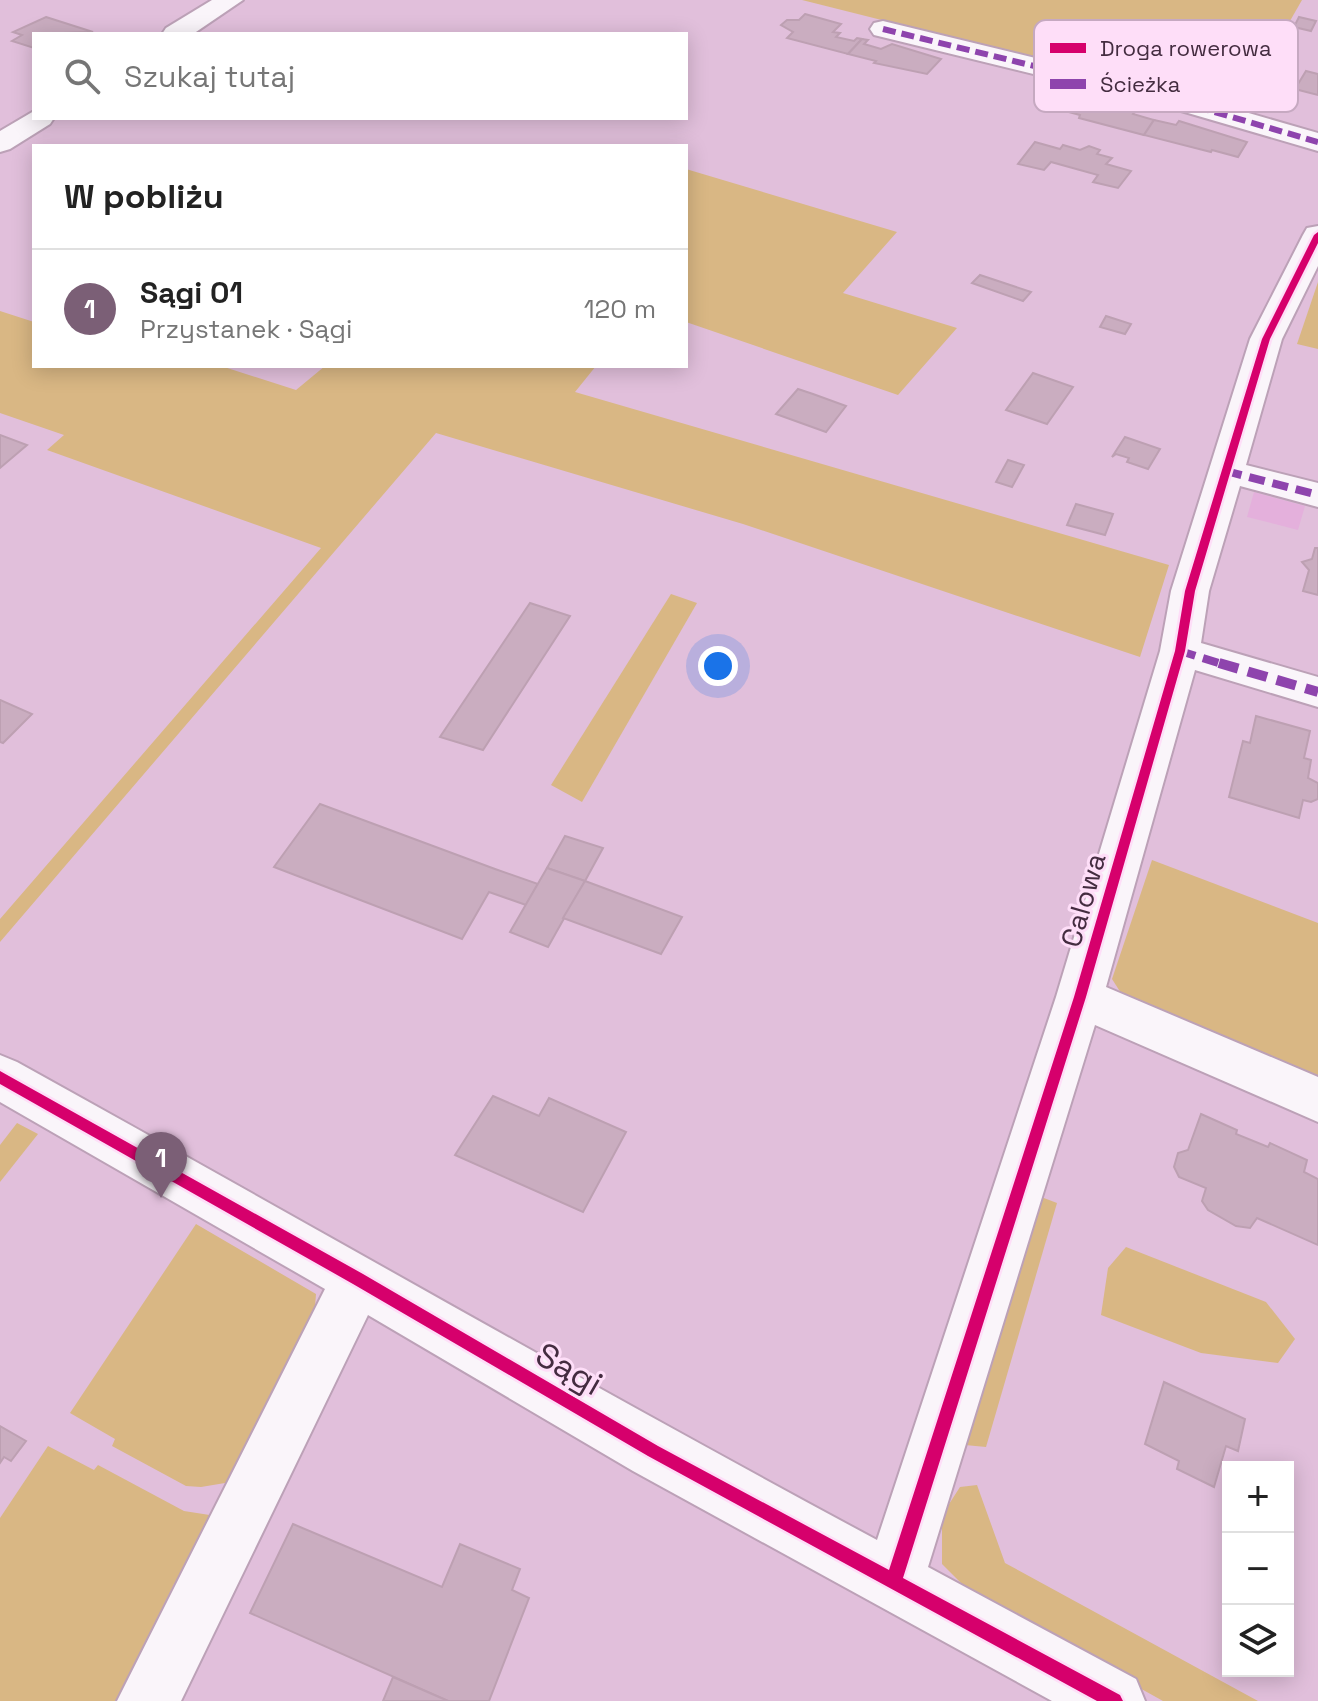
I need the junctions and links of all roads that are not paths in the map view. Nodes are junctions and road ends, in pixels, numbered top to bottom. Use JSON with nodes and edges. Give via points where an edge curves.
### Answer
{"nodes":[{"id":1,"x":230,"y":0,"type":"edge"},
{"id":2,"x":883,"y":29,"type":"dead end"},
{"id":3,"x":178,"y":32,"type":"edge"},
{"id":4,"x":1034,"y":66,"type":"edge"},
{"id":5,"x":1214,"y":112,"type":"edge"},
{"id":6,"x":37,"y":120,"type":"edge"},
{"id":7,"x":1318,"y":142,"type":"edge"},
{"id":8,"x":0,"y":143,"type":"edge"},
{"id":9,"x":1318,"y":235,"type":"edge"},
{"id":10,"x":1226,"y":471,"type":"junction"},
{"id":11,"x":1318,"y":495,"type":"edge"},
{"id":12,"x":1180,"y":651,"type":"junction"},
{"id":13,"x":1318,"y":692,"type":"edge"},
{"id":14,"x":1080,"y":997,"type":"junction"},
{"id":15,"x":0,"y":1077,"type":"edge"},
{"id":16,"x":1318,"y":1100,"type":"edge"},
{"id":17,"x":358,"y":1279,"type":"junction"},
{"id":18,"x":894,"y":1580,"type":"junction"},
{"id":19,"x":148,"y":1701,"type":"edge"},
{"id":20,"x":1114,"y":1701,"type":"edge"}],
"edges":[{"from":1,"to":3,"type":"street"},
{"from":2,"to":4,"type":"street"},
{"from":5,"to":7,"type":"street"},
{"from":6,"to":8,"type":"street"},
{"from":9,"to":10,"type":"street","name":"Calowa","via":[[1266,339]]},
{"from":10,"to":11,"type":"street"},
{"from":10,"to":12,"type":"street","name":"Calowa","via":[[1190,591]]},
{"from":12,"to":13,"type":"street"},
{"from":12,"to":14,"type":"street","name":"Calowa"},
{"from":14,"to":16,"type":"street"},
{"from":14,"to":18,"type":"street","name":"Calowa"},
{"from":15,"to":17,"type":"street","name":"Sągi"},
{"from":17,"to":18,"type":"street","name":"Sągi","via":[[653,1451]]},
{"from":17,"to":19,"type":"street"},
{"from":18,"to":20,"type":"street","name":"Sągi"}]}
